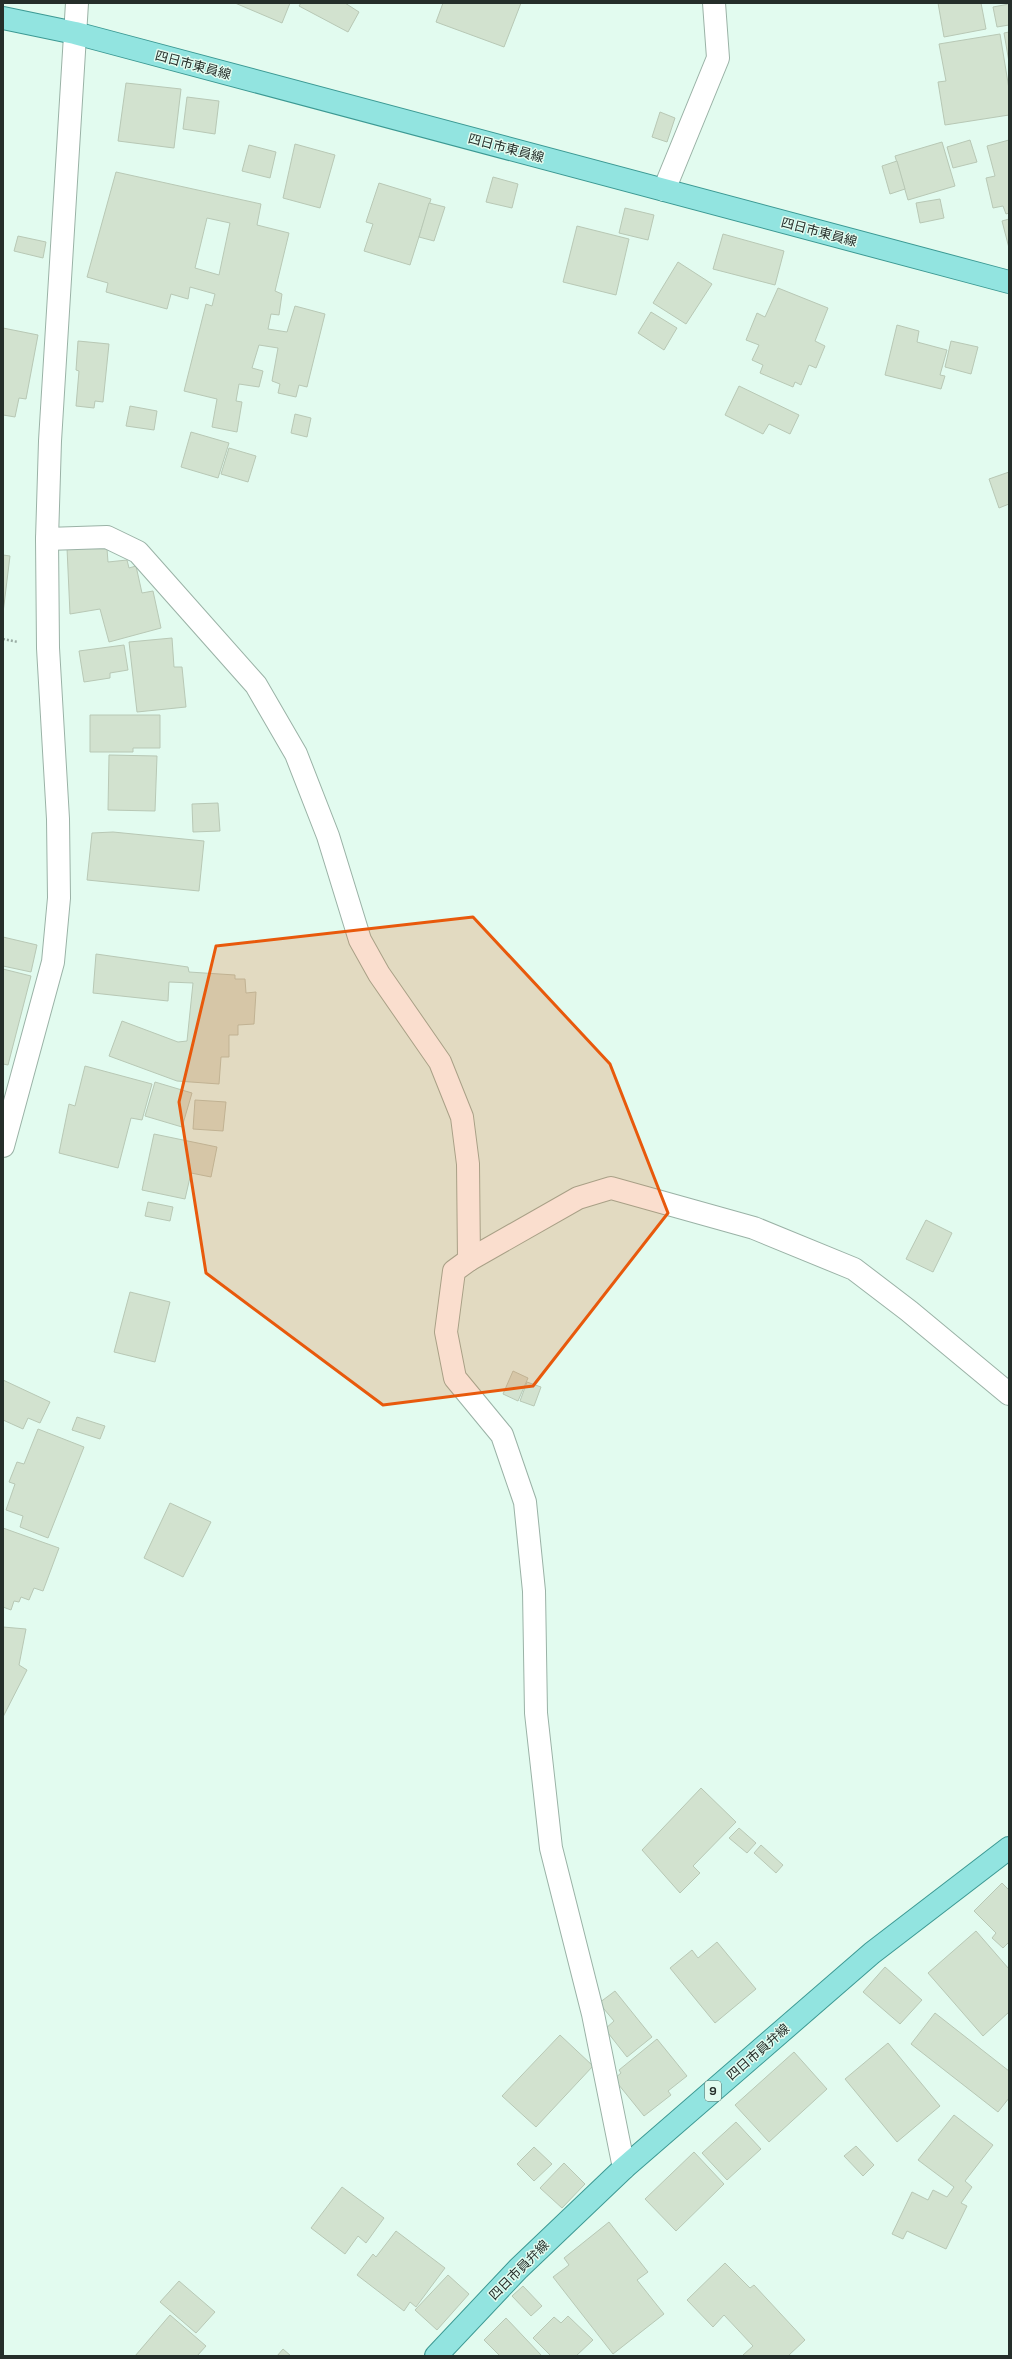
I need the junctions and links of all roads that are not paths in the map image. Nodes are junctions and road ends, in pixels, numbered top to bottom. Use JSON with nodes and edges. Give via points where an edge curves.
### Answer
{"nodes":[{"id":1,"x":77,"y":3,"type":"edge"},
{"id":2,"x":714,"y":3,"type":"edge"},
{"id":3,"x":3,"y":18,"type":"edge"},
{"id":4,"x":75,"y":34,"type":"junction"},
{"id":5,"x":664,"y":190,"type":"junction"},
{"id":6,"x":1009,"y":282,"type":"edge"},
{"id":7,"x":47,"y":539,"type":"junction"},
{"id":8,"x":3,"y":1146,"type":"edge"},
{"id":9,"x":469,"y":1260,"type":"junction"},
{"id":10,"x":1009,"y":1394,"type":"edge"},
{"id":11,"x":1009,"y":1848,"type":"edge"},
{"id":12,"x":624,"y":2168,"type":"junction"},
{"id":13,"x":436,"y":2356,"type":"edge"}],
"edges":[{"from":1,"to":4,"type":"street"},
{"from":2,"to":5,"type":"street","via":[[718,58]]},
{"from":3,"to":4,"type":"main road","name":"四日市東員線"},
{"from":4,"to":5,"type":"main road","name":"四日市東員線"},
{"from":4,"to":7,"type":"street","via":[[50,441]]},
{"from":5,"to":6,"type":"main road","name":"四日市東員線"},
{"from":7,"to":8,"type":"street","via":[[48,648],[60,898],[53,962]]},
{"from":7,"to":9,"type":"street","via":[[107,537],[138,552],[256,685],[296,754],[328,836],[360,940],[379,974],[440,1062],[462,1117],[468,1164]]},
{"from":9,"to":10,"type":"street","via":[[578,1198],[611,1188],[754,1228],[854,1269]]},
{"from":9,"to":12,"type":"street","via":[[454,1271],[446,1332],[455,1378],[502,1435],[525,1502],[534,1591],[536,1713],[551,1848],[593,2014]]},
{"from":11,"to":12,"type":"main road","name":"四日市員弁線","number":"9","via":[[872,1953]]},
{"from":12,"to":13,"type":"main road","name":"四日市員弁線","number":"9","via":[[518,2269]]}]}
